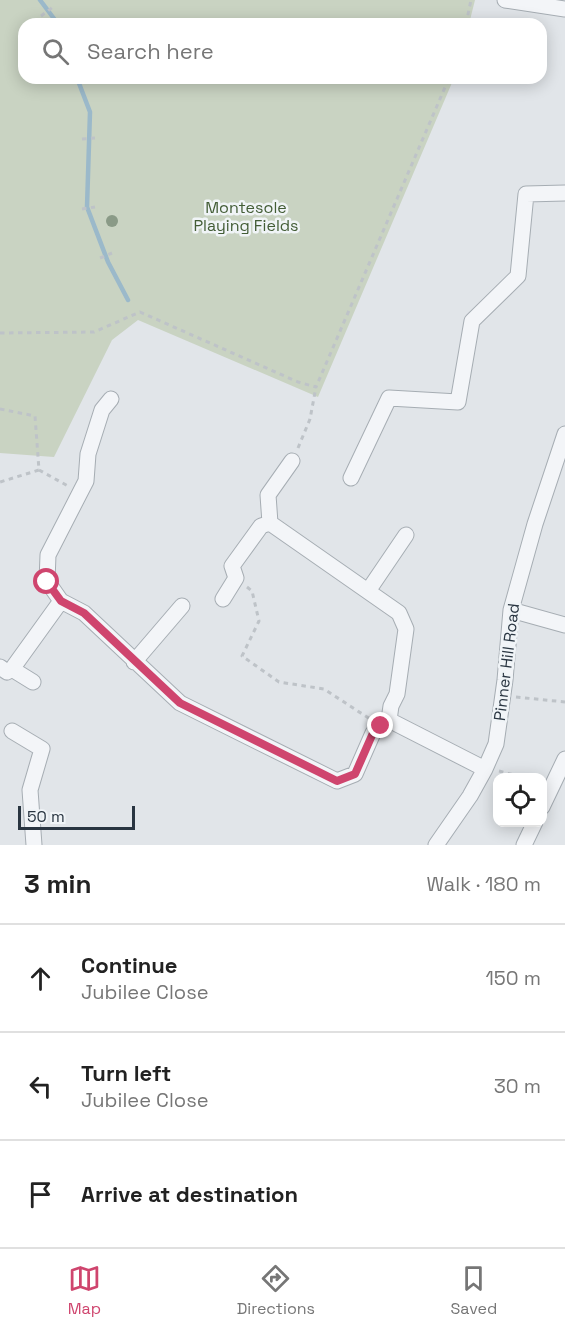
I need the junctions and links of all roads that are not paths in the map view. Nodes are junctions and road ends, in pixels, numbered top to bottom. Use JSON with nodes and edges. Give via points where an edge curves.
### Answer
{"nodes":[{"id":1,"x":505,"y":0,"type":"edge"},
{"id":2,"x":565,"y":9,"type":"edge"},
{"id":3,"x":565,"y":193,"type":"edge"},
{"id":4,"x":111,"y":399,"type":"dead end"},
{"id":5,"x":565,"y":434,"type":"edge"},
{"id":6,"x":292,"y":461,"type":"road end"},
{"id":7,"x":351,"y":478,"type":"dead end"},
{"id":8,"x":270,"y":523,"type":"junction"},
{"id":9,"x":406,"y":535,"type":"dead end"},
{"id":10,"x":368,"y":591,"type":"junction"},
{"id":11,"x":223,"y":599,"type":"dead end"},
{"id":12,"x":61,"y":601,"type":"junction"},
{"id":13,"x":182,"y":606,"type":"dead end"},
{"id":14,"x":511,"y":610,"type":"junction"},
{"id":15,"x":565,"y":625,"type":"edge"},
{"id":16,"x":134,"y":662,"type":"junction"},
{"id":17,"x":6,"y":668,"type":"edge"},
{"id":18,"x":33,"y":682,"type":"dead end"},
{"id":19,"x":385,"y":723,"type":"junction"},
{"id":20,"x":12,"y":731,"type":"dead end"},
{"id":21,"x":565,"y":759,"type":"edge"},
{"id":22,"x":485,"y":769,"type":"junction"},
{"id":23,"x":547,"y":798,"type":"edge"},
{"id":24,"x":533,"y":827,"type":"edge"},
{"id":25,"x":34,"y":845,"type":"edge"},
{"id":26,"x":436,"y":845,"type":"edge"},
{"id":27,"x":524,"y":845,"type":"edge"}],
"edges":[{"from":1,"to":2,"type":"street"},
{"from":3,"to":7,"type":"street","via":[[526,194],[518,276],[472,321],[458,402],[389,398]]},
{"from":4,"to":12,"type":"street","via":[[102,410],[88,454],[86,481],[48,555],[47,582]]},
{"from":5,"to":14,"type":"street","name":"Pinner Hill Road"},
{"from":6,"to":8,"type":"street","via":[[268,495]]},
{"from":8,"to":10,"type":"street"},
{"from":8,"to":11,"type":"street","via":[[261,526],[232,566],[236,579]]},
{"from":9,"to":10,"type":"street"},
{"from":10,"to":19,"type":"street","via":[[399,613],[406,629],[397,694]]},
{"from":12,"to":16,"type":"street","via":[[84,613]]},
{"from":12,"to":17,"type":"street"},
{"from":13,"to":16,"type":"street"},
{"from":14,"to":15,"type":"street"},
{"from":14,"to":22,"type":"street","name":"Pinner Hill Road","via":[[496,744]]},
{"from":16,"to":19,"type":"street","via":[[180,703],[337,781],[355,774],[373,733]]},
{"from":17,"to":18,"type":"street"},
{"from":19,"to":22,"type":"street"},
{"from":20,"to":25,"type":"street","via":[[42,750],[30,790]]},
{"from":21,"to":23,"type":"street"},
{"from":22,"to":26,"type":"street","name":"Pinner Hill Road"},
{"from":24,"to":27,"type":"street"}]}
